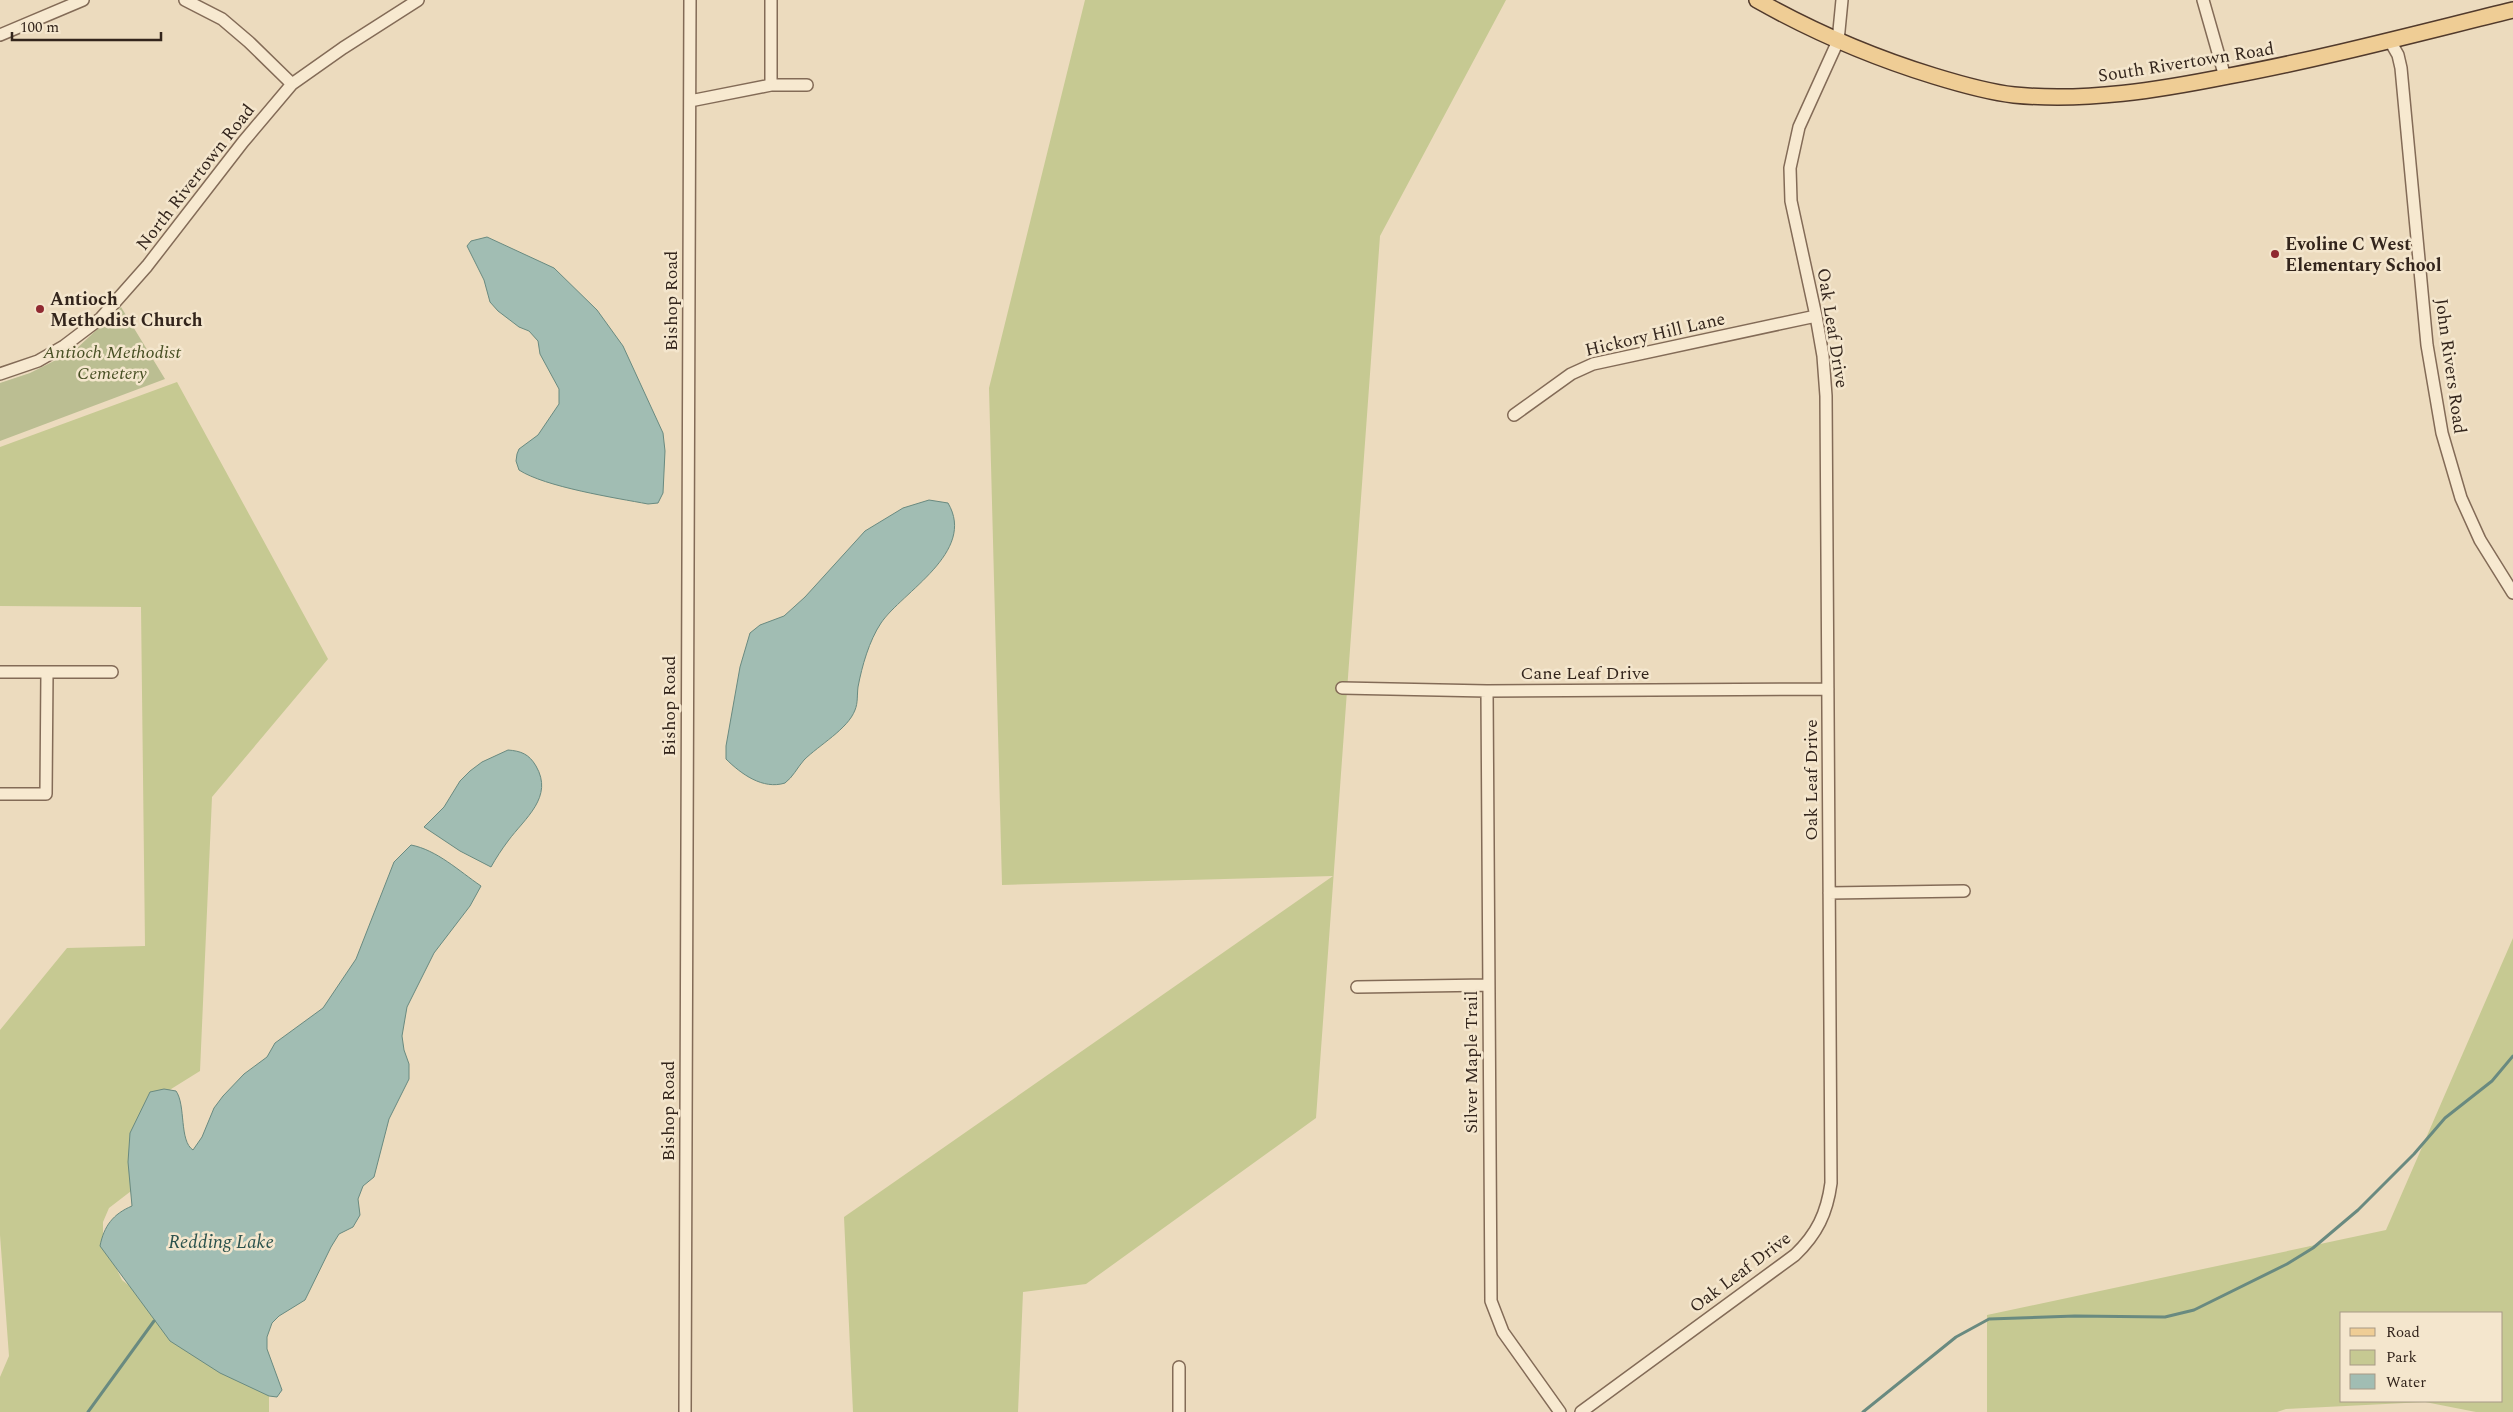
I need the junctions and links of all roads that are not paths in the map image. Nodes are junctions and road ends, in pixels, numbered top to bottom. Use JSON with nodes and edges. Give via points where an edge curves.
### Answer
{"nodes":[{"id":1,"x":83,"y":0,"type":"edge"},
{"id":2,"x":418,"y":0,"type":"edge"},
{"id":3,"x":690,"y":0,"type":"edge"},
{"id":4,"x":772,"y":0,"type":"edge"},
{"id":5,"x":1757,"y":0,"type":"edge"},
{"id":6,"x":1842,"y":0,"type":"edge"},
{"id":7,"x":2203,"y":0,"type":"edge"},
{"id":8,"x":192,"y":2,"type":"edge"},
{"id":9,"x":2513,"y":10,"type":"edge"},
{"id":10,"x":0,"y":35,"type":"edge"},
{"id":11,"x":2390,"y":40,"type":"junction"},
{"id":12,"x":1838,"y":41,"type":"junction"},
{"id":13,"x":2225,"y":77,"type":"junction"},
{"id":14,"x":292,"y":84,"type":"junction"},
{"id":15,"x":771,"y":85,"type":"junction"},
{"id":16,"x":807,"y":85,"type":"dead end"},
{"id":17,"x":690,"y":101,"type":"junction"},
{"id":18,"x":1816,"y":316,"type":"junction"},
{"id":19,"x":0,"y":374,"type":"edge"},
{"id":20,"x":1514,"y":415,"type":"dead end"},
{"id":21,"x":2513,"y":594,"type":"edge"},
{"id":22,"x":0,"y":672,"type":"edge"},
{"id":23,"x":47,"y":672,"type":"junction"},
{"id":24,"x":112,"y":672,"type":"dead end"},
{"id":25,"x":1342,"y":688,"type":"dead end"},
{"id":26,"x":1828,"y":689,"type":"junction"},
{"id":27,"x":1487,"y":690,"type":"junction"},
{"id":28,"x":0,"y":794,"type":"edge"},
{"id":29,"x":1964,"y":891,"type":"dead end"},
{"id":30,"x":1829,"y":893,"type":"junction"},
{"id":31,"x":1488,"y":985,"type":"junction"},
{"id":32,"x":1358,"y":987,"type":"dead end"},
{"id":33,"x":1179,"y":1367,"type":"dead end"},
{"id":34,"x":685,"y":1412,"type":"edge"},
{"id":35,"x":1179,"y":1412,"type":"edge"},
{"id":36,"x":1560,"y":1412,"type":"edge"},
{"id":37,"x":1581,"y":1412,"type":"edge"}],
"edges":[{"from":1,"to":10,"type":"street"},
{"from":2,"to":14,"type":"street","name":"North Rivertown Road"},
{"from":3,"to":17,"type":"street","name":"Bishop Road"},
{"from":4,"to":15,"type":"street"},
{"from":5,"to":12,"type":"main road","name":"South Rivertown Road"},
{"from":6,"to":12,"type":"street","name":"Oak Leaf Drive"},
{"from":7,"to":13,"type":"street"},
{"from":8,"to":14,"type":"street","via":[[222,19]]},
{"from":9,"to":11,"type":"main road","name":"South Rivertown Road"},
{"from":11,"to":13,"type":"main road","name":"South Rivertown Road"},
{"from":11,"to":21,"type":"street","name":"John Rivers Road","via":[[2401,68],[2427,345],[2446,453],[2480,540]]},
{"from":12,"to":13,"type":"main road","name":"South Rivertown Road","via":[[1915,70],[2013,95],[2058,97],[2132,92]]},
{"from":12,"to":18,"type":"street","name":"Oak Leaf Drive","via":[[1799,126],[1790,168],[1791,201]]},
{"from":14,"to":19,"type":"street","name":"North Rivertown Road","via":[[148,266],[101,318],[38,361]]},
{"from":15,"to":16,"type":"street"},
{"from":15,"to":17,"type":"street"},
{"from":17,"to":34,"type":"street","name":"Bishop Road"},
{"from":18,"to":20,"type":"street","name":"Hickory Hill Lane","via":[[1593,364],[1570,374]]},
{"from":18,"to":26,"type":"street","name":"Oak Leaf Drive","via":[[1826,396]]},
{"from":22,"to":23,"type":"street"},
{"from":23,"to":24,"type":"street"},
{"from":23,"to":28,"type":"street","via":[[46,794]]},
{"from":25,"to":27,"type":"street","name":"Cane Leaf Drive"},
{"from":26,"to":27,"type":"street","name":"Cane Leaf Drive"},
{"from":26,"to":30,"type":"street","name":"Oak Leaf Drive"},
{"from":27,"to":31,"type":"street","name":"Silver Maple Trail"},
{"from":29,"to":30,"type":"street"},
{"from":30,"to":37,"type":"street","name":"Oak Leaf Drive","via":[[1831,1183],[1821,1222],[1795,1255]]},
{"from":31,"to":32,"type":"street"},
{"from":31,"to":36,"type":"street","name":"Silver Maple Trail","via":[[1491,1301],[1503,1332]]},
{"from":33,"to":35,"type":"street"}]}
